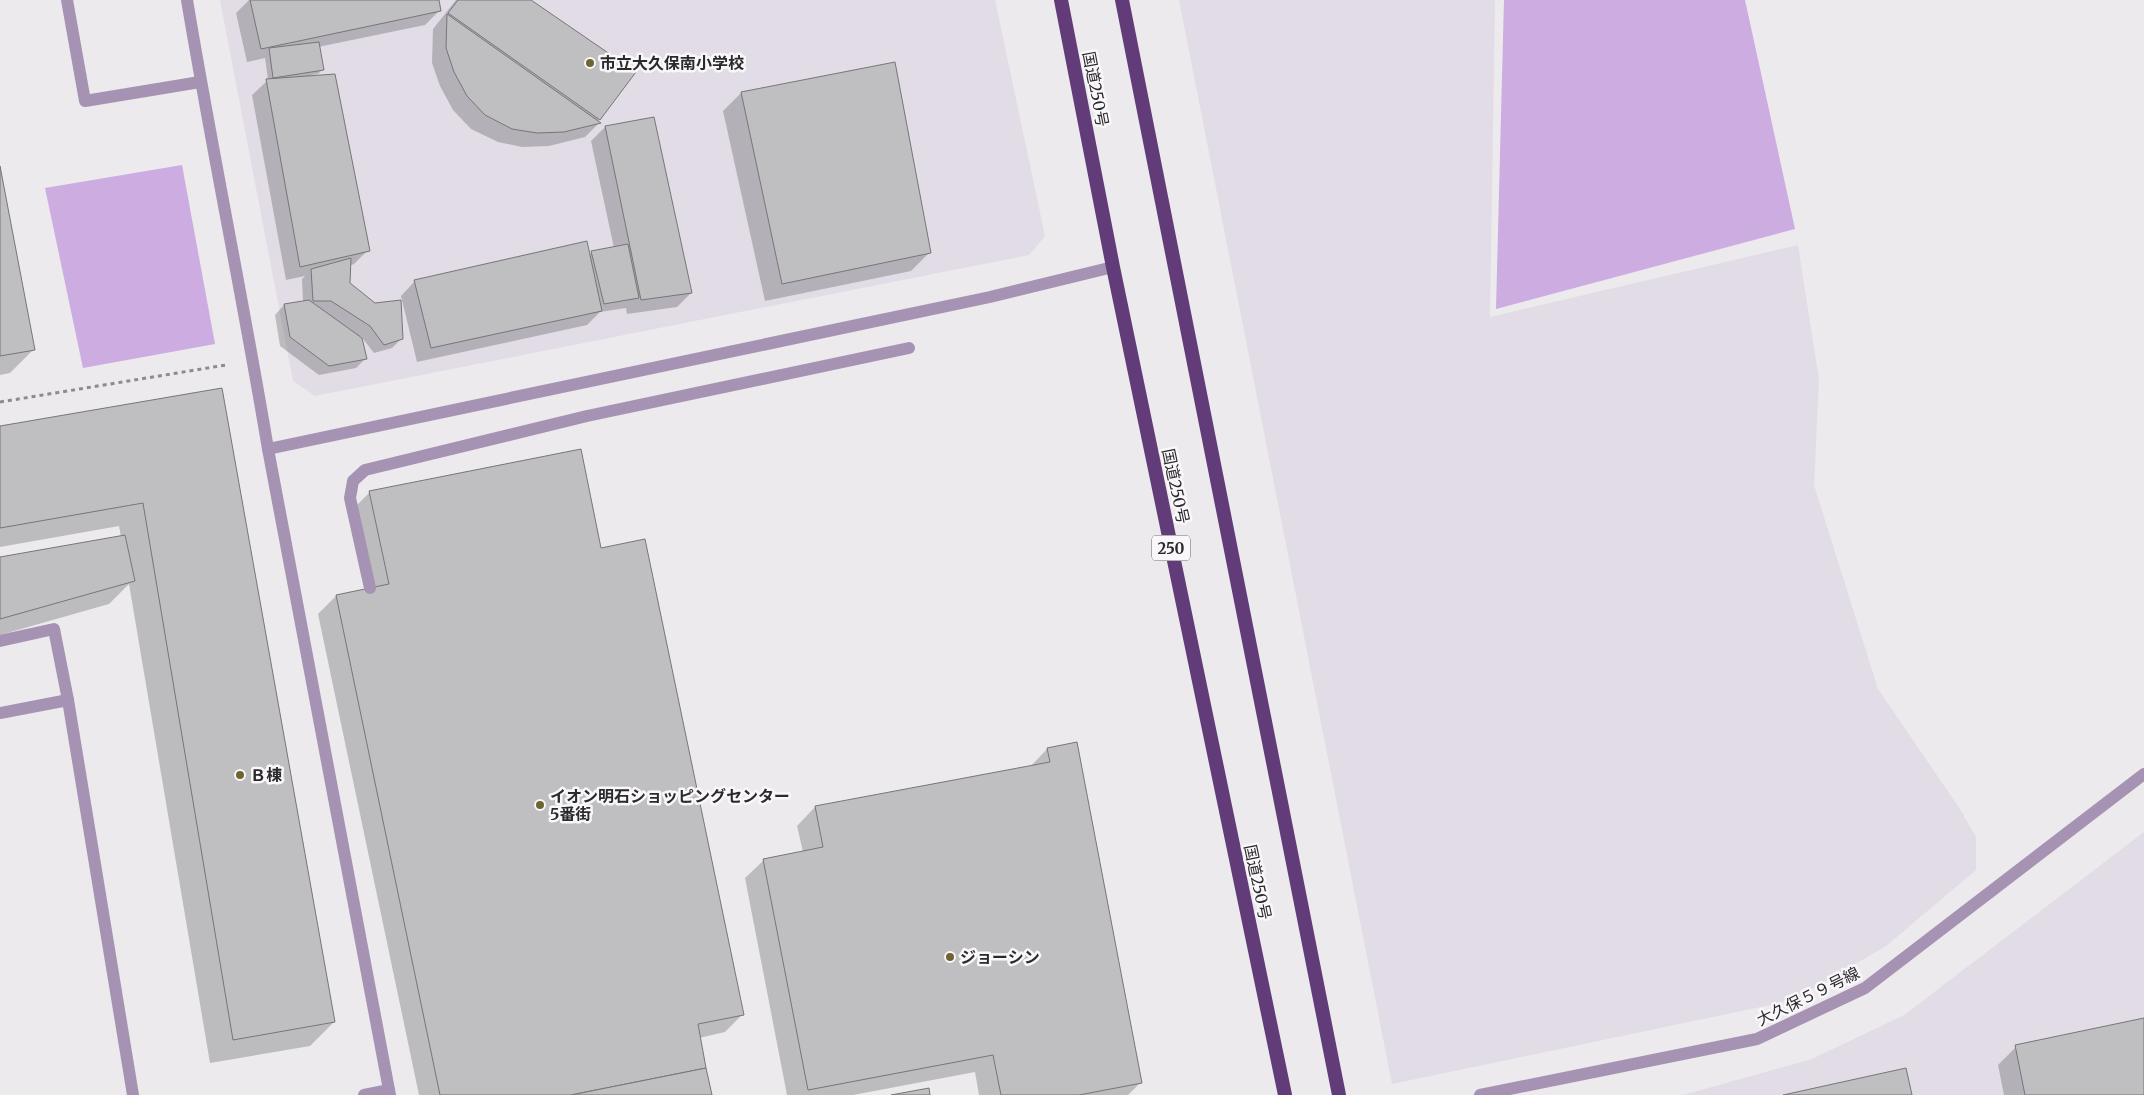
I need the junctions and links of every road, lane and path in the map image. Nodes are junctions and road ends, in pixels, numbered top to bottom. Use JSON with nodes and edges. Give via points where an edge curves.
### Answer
{"nodes":[{"id":1,"x":67,"y":0,"type":"edge"},
{"id":2,"x":187,"y":0,"type":"edge"},
{"id":3,"x":1061,"y":0,"type":"edge"},
{"id":4,"x":1122,"y":0,"type":"edge"},
{"id":5,"x":200,"y":82,"type":"junction"},
{"id":6,"x":1113,"y":267,"type":"junction"},
{"id":7,"x":909,"y":348,"type":"dead end"},
{"id":8,"x":254,"y":361,"type":"junction"},
{"id":9,"x":0,"y":402,"type":"edge"},
{"id":10,"x":268,"y":449,"type":"junction"},
{"id":11,"x":370,"y":588,"type":"dead end"},
{"id":12,"x":0,"y":641,"type":"edge"},
{"id":13,"x":68,"y":700,"type":"junction"},
{"id":14,"x":0,"y":713,"type":"edge"},
{"id":15,"x":2144,"y":774,"type":"edge"},
{"id":16,"x":389,"y":1093,"type":"edge"},
{"id":17,"x":133,"y":1095,"type":"edge"},
{"id":18,"x":364,"y":1095,"type":"edge"},
{"id":19,"x":1285,"y":1095,"type":"edge"},
{"id":20,"x":1339,"y":1095,"type":"edge"},
{"id":21,"x":1480,"y":1095,"type":"edge"}],
"edges":[{"from":1,"to":5,"type":"street","via":[[85,101]]},
{"from":2,"to":5,"type":"street"},
{"from":3,"to":6,"type":"highway","name":"国道250号","number":"250"},
{"from":4,"to":20,"type":"highway"},
{"from":5,"to":8,"type":"street"},
{"from":6,"to":10,"type":"street","via":[[990,297]]},
{"from":6,"to":19,"type":"highway","name":"国道250号","number":"250"},
{"from":7,"to":11,"type":"street","via":[[587,416],[365,470],[353,482],[350,498]]},
{"from":8,"to":9,"type":"path"},
{"from":8,"to":10,"type":"street"},
{"from":10,"to":16,"type":"street"},
{"from":12,"to":13,"type":"street","via":[[54,629]]},
{"from":13,"to":14,"type":"street"},
{"from":13,"to":17,"type":"street"},
{"from":15,"to":21,"type":"street","name":"大久保５９号線","via":[[1865,988],[1757,1039]]},
{"from":16,"to":18,"type":"street"}]}
